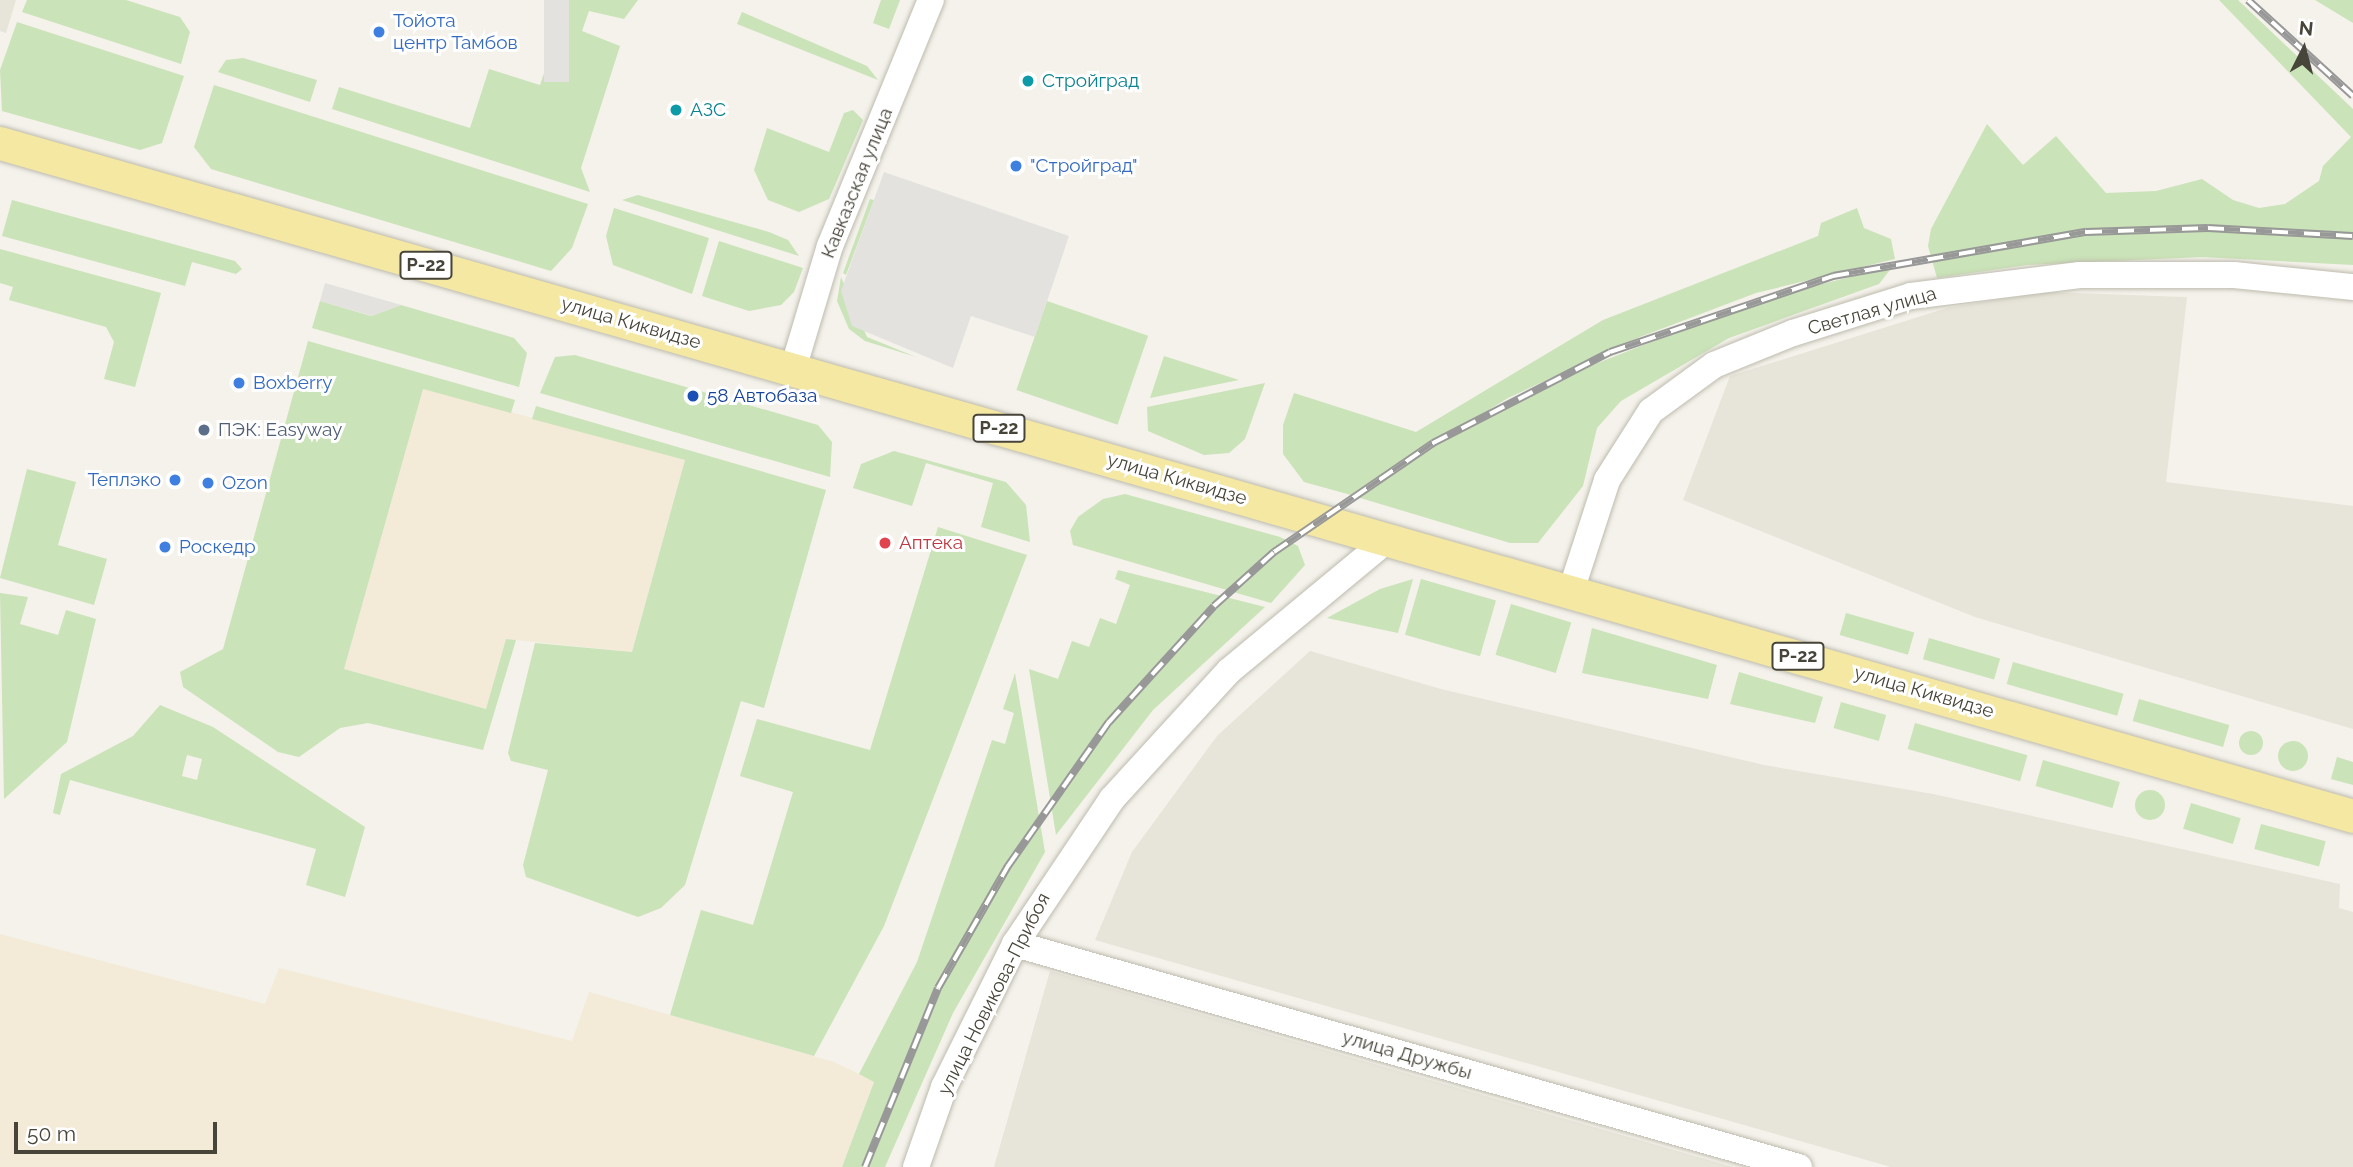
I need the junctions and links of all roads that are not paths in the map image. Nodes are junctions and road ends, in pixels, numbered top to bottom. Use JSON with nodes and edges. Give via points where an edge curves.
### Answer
{"nodes":[{"id":1,"x":931,"y":0,"type":"edge"},
{"id":2,"x":0,"y":143,"type":"edge"},
{"id":3,"x":2353,"y":287,"type":"edge"},
{"id":4,"x":793,"y":369,"type":"junction"},
{"id":5,"x":1389,"y":538,"type":"junction"},
{"id":6,"x":1571,"y":590,"type":"junction"},
{"id":7,"x":2353,"y":816,"type":"edge"},
{"id":8,"x":1015,"y":944,"type":"junction"},
{"id":9,"x":916,"y":1167,"type":"edge"},
{"id":10,"x":1799,"y":1167,"type":"edge"}],
"edges":[{"from":1,"to":4,"type":"street","name":"Кавказская улица","via":[[830,246]]},
{"from":2,"to":4,"type":"main road","name":"улица Киквидзе","number":"Р-22"},
{"from":3,"to":6,"type":"street","name":"Светлая улица","via":[[2156,272],[2020,280],[1911,296],[1782,338],[1714,365],[1645,418],[1607,480]]},
{"from":4,"to":5,"type":"main road","name":"улица Киквидзе","number":"Р-22"},
{"from":5,"to":6,"type":"main road","name":"улица Киквидзе","number":"Р-22"},
{"from":5,"to":8,"type":"street","name":"улица Новикова-Прибоя","via":[[1171,727],[1056,874]]},
{"from":6,"to":7,"type":"main road","name":"улица Киквидзе","number":"Р-22"},
{"from":8,"to":9,"type":"street","name":"улица Новикова-Прибоя","via":[[944,1087]]},
{"from":8,"to":10,"type":"street","name":"улица Дружбы"}]}
